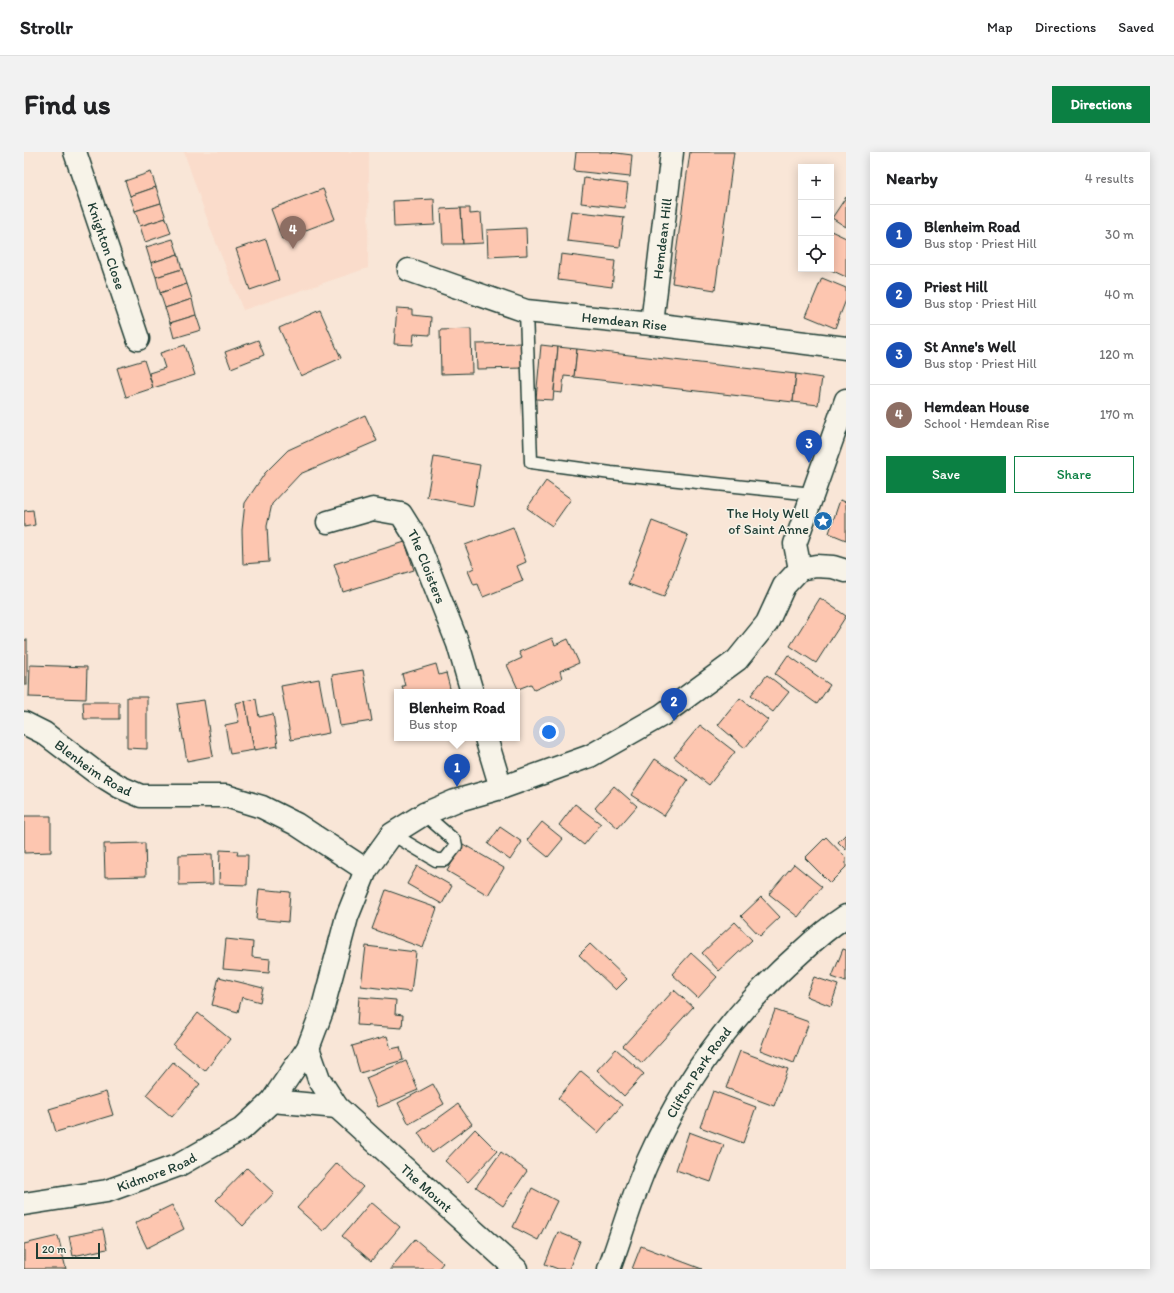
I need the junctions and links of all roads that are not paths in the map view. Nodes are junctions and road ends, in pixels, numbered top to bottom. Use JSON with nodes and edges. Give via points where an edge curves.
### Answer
{"nodes":[{"id":1,"x":75,"y":152,"type":"edge"},
{"id":2,"x":672,"y":152,"type":"edge"},
{"id":3,"x":409,"y":270,"type":"dead end"},
{"id":4,"x":526,"y":311,"type":"junction"},
{"id":5,"x":652,"y":324,"type":"junction"},
{"id":6,"x":138,"y":339,"type":"dead end"},
{"id":7,"x":846,"y":348,"type":"edge"},
{"id":8,"x":846,"y":400,"type":"edge"},
{"id":9,"x":813,"y":494,"type":"junction"},
{"id":10,"x":328,"y":522,"type":"dead end"},
{"id":11,"x":800,"y":569,"type":"junction"},
{"id":12,"x":846,"y":571,"type":"edge"},
{"id":13,"x":471,"y":689,"type":"edge"},
{"id":14,"x":24,"y":723,"type":"edge"},
{"id":15,"x":487,"y":741,"type":"edge"},
{"id":16,"x":501,"y":788,"type":"junction"},
{"id":17,"x":424,"y":814,"type":"junction"},
{"id":18,"x":392,"y":834,"type":"junction"},
{"id":19,"x":366,"y":870,"type":"junction"},
{"id":20,"x":846,"y":916,"type":"edge"},
{"id":21,"x":308,"y":1048,"type":"junction"},
{"id":22,"x":272,"y":1101,"type":"junction"},
{"id":23,"x":337,"y":1107,"type":"junction"},
{"id":24,"x":24,"y":1204,"type":"edge"},
{"id":25,"x":610,"y":1268,"type":"edge"},
{"id":26,"x":516,"y":1269,"type":"edge"}],
"edges":[{"from":1,"to":6,"type":"street","name":"Knighton Close"},
{"from":2,"to":5,"type":"street","name":"Hemdean Hill"},
{"from":3,"to":4,"type":"street","name":"Hemdean Rise"},
{"from":4,"to":5,"type":"street","name":"Hemdean Rise"},
{"from":4,"to":9,"type":"lane","via":[[531,462]]},
{"from":5,"to":7,"type":"street","name":"Hemdean Rise"},
{"from":8,"to":9,"type":"street"},
{"from":9,"to":11,"type":"street","via":[[795,544]]},
{"from":10,"to":13,"type":"street","name":"The Cloisters","via":[[374,509],[401,514],[416,538],[458,644]]},
{"from":11,"to":12,"type":"street","via":[[816,566]]},
{"from":11,"to":16,"type":"street","via":[[784,586],[767,623],[737,660],[662,715],[590,756]]},
{"from":14,"to":19,"type":"street","name":"Blenheim Road","via":[[44,733],[94,771],[120,787],[141,796],[226,796],[262,806],[296,824]]},
{"from":15,"to":16,"type":"street"},
{"from":16,"to":17,"type":"street","via":[[456,801]]},
{"from":17,"to":18,"type":"street"},
{"from":17,"to":18,"type":"lane","via":[[455,841],[456,846],[445,860],[436,860]]},
{"from":18,"to":19,"type":"street"},
{"from":19,"to":21,"type":"street","via":[[347,918],[322,1011]]},
{"from":20,"to":25,"type":"street","name":"Clifton Park Road","via":[[832,925],[770,980],[716,1041],[670,1115],[647,1164]]},
{"from":21,"to":22,"type":"street"},
{"from":21,"to":23,"type":"street","name":"The Mount","via":[[319,1079]]},
{"from":22,"to":23,"type":"street"},
{"from":22,"to":24,"type":"street","name":"Kidmore Road","via":[[242,1129],[179,1165],[107,1190]]},
{"from":23,"to":26,"type":"street","name":"The Mount"}]}
